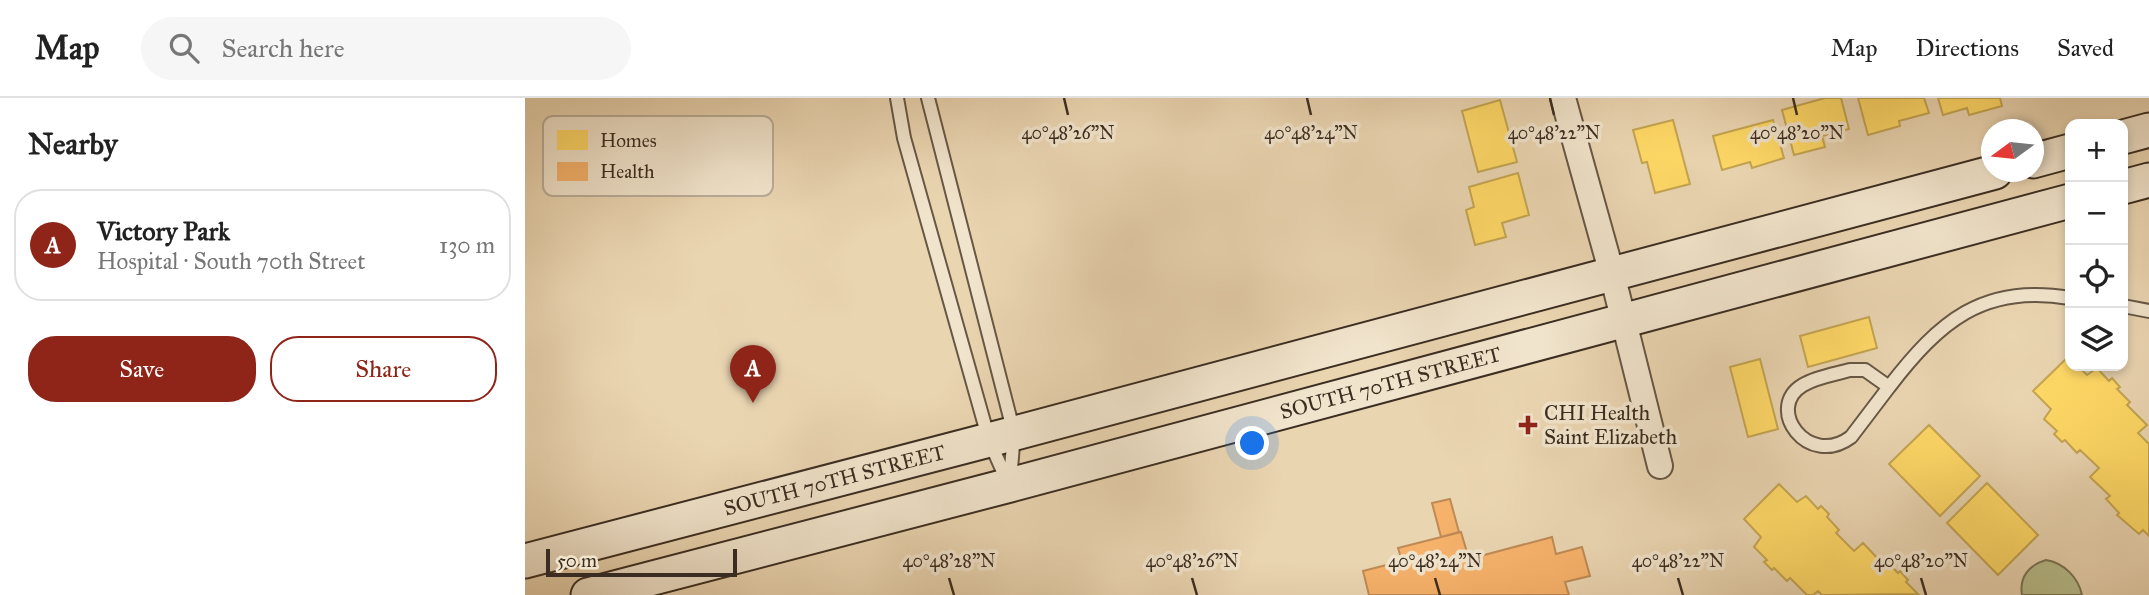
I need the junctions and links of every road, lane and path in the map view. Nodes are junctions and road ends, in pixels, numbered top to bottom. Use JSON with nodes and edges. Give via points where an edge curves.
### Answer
{"nodes":[{"id":1,"x":897,"y":98,"type":"edge"},
{"id":2,"x":928,"y":98,"type":"edge"},
{"id":3,"x":1563,"y":98,"type":"edge"},
{"id":4,"x":2149,"y":130,"type":"edge"},
{"id":5,"x":2128,"y":136,"type":"edge"},
{"id":6,"x":2065,"y":152,"type":"edge"},
{"id":7,"x":2044,"y":158,"type":"edge"},
{"id":8,"x":1981,"y":176,"type":"edge"},
{"id":9,"x":2149,"y":180,"type":"edge"},
{"id":10,"x":2128,"y":186,"type":"edge"},
{"id":11,"x":2065,"y":202,"type":"edge"},
{"id":12,"x":1612,"y":274,"type":"junction"},
{"id":13,"x":2065,"y":298,"type":"edge"},
{"id":14,"x":2128,"y":307,"type":"edge"},
{"id":15,"x":2149,"y":310,"type":"edge"},
{"id":16,"x":1624,"y":321,"type":"junction"},
{"id":17,"x":1889,"y":387,"type":"junction"},
{"id":18,"x":1002,"y":437,"type":"junction"},
{"id":19,"x":1660,"y":466,"type":"dead end"},
{"id":20,"x":1010,"y":485,"type":"junction"},
{"id":21,"x":525,"y":561,"type":"edge"},
{"id":22,"x":588,"y":595,"type":"edge"}],
"edges":[{"from":1,"to":18,"type":"lane","via":[[904,138]]},
{"from":2,"to":18,"type":"lane"},
{"from":3,"to":12,"type":"street"},
{"from":4,"to":5,"type":"main road"},
{"from":6,"to":7,"type":"main road"},
{"from":8,"to":12,"type":"main road","name":"SOUTH 70TH STREET"},
{"from":9,"to":10,"type":"main road"},
{"from":11,"to":16,"type":"main road","name":"SOUTH 70TH STREET"},
{"from":12,"to":16,"type":"street"},
{"from":12,"to":18,"type":"main road","name":"SOUTH 70TH STREET"},
{"from":13,"to":17,"type":"lane","via":[[2011,296],[1972,309],[1925,344]]},
{"from":14,"to":15,"type":"lane"},
{"from":16,"to":19,"type":"street"},
{"from":16,"to":20,"type":"main road","name":"SOUTH 70TH STREET"},
{"from":17,"to":17,"type":"lane","via":[[1845,441],[1820,446],[1809,443],[1791,425],[1791,400],[1805,383],[1865,369]]},
{"from":18,"to":20,"type":"lane"},
{"from":18,"to":20,"type":"lane"},
{"from":18,"to":21,"type":"main road","name":"SOUTH 70TH STREET"},
{"from":20,"to":22,"type":"main road","name":"SOUTH 70TH STREET"}]}
